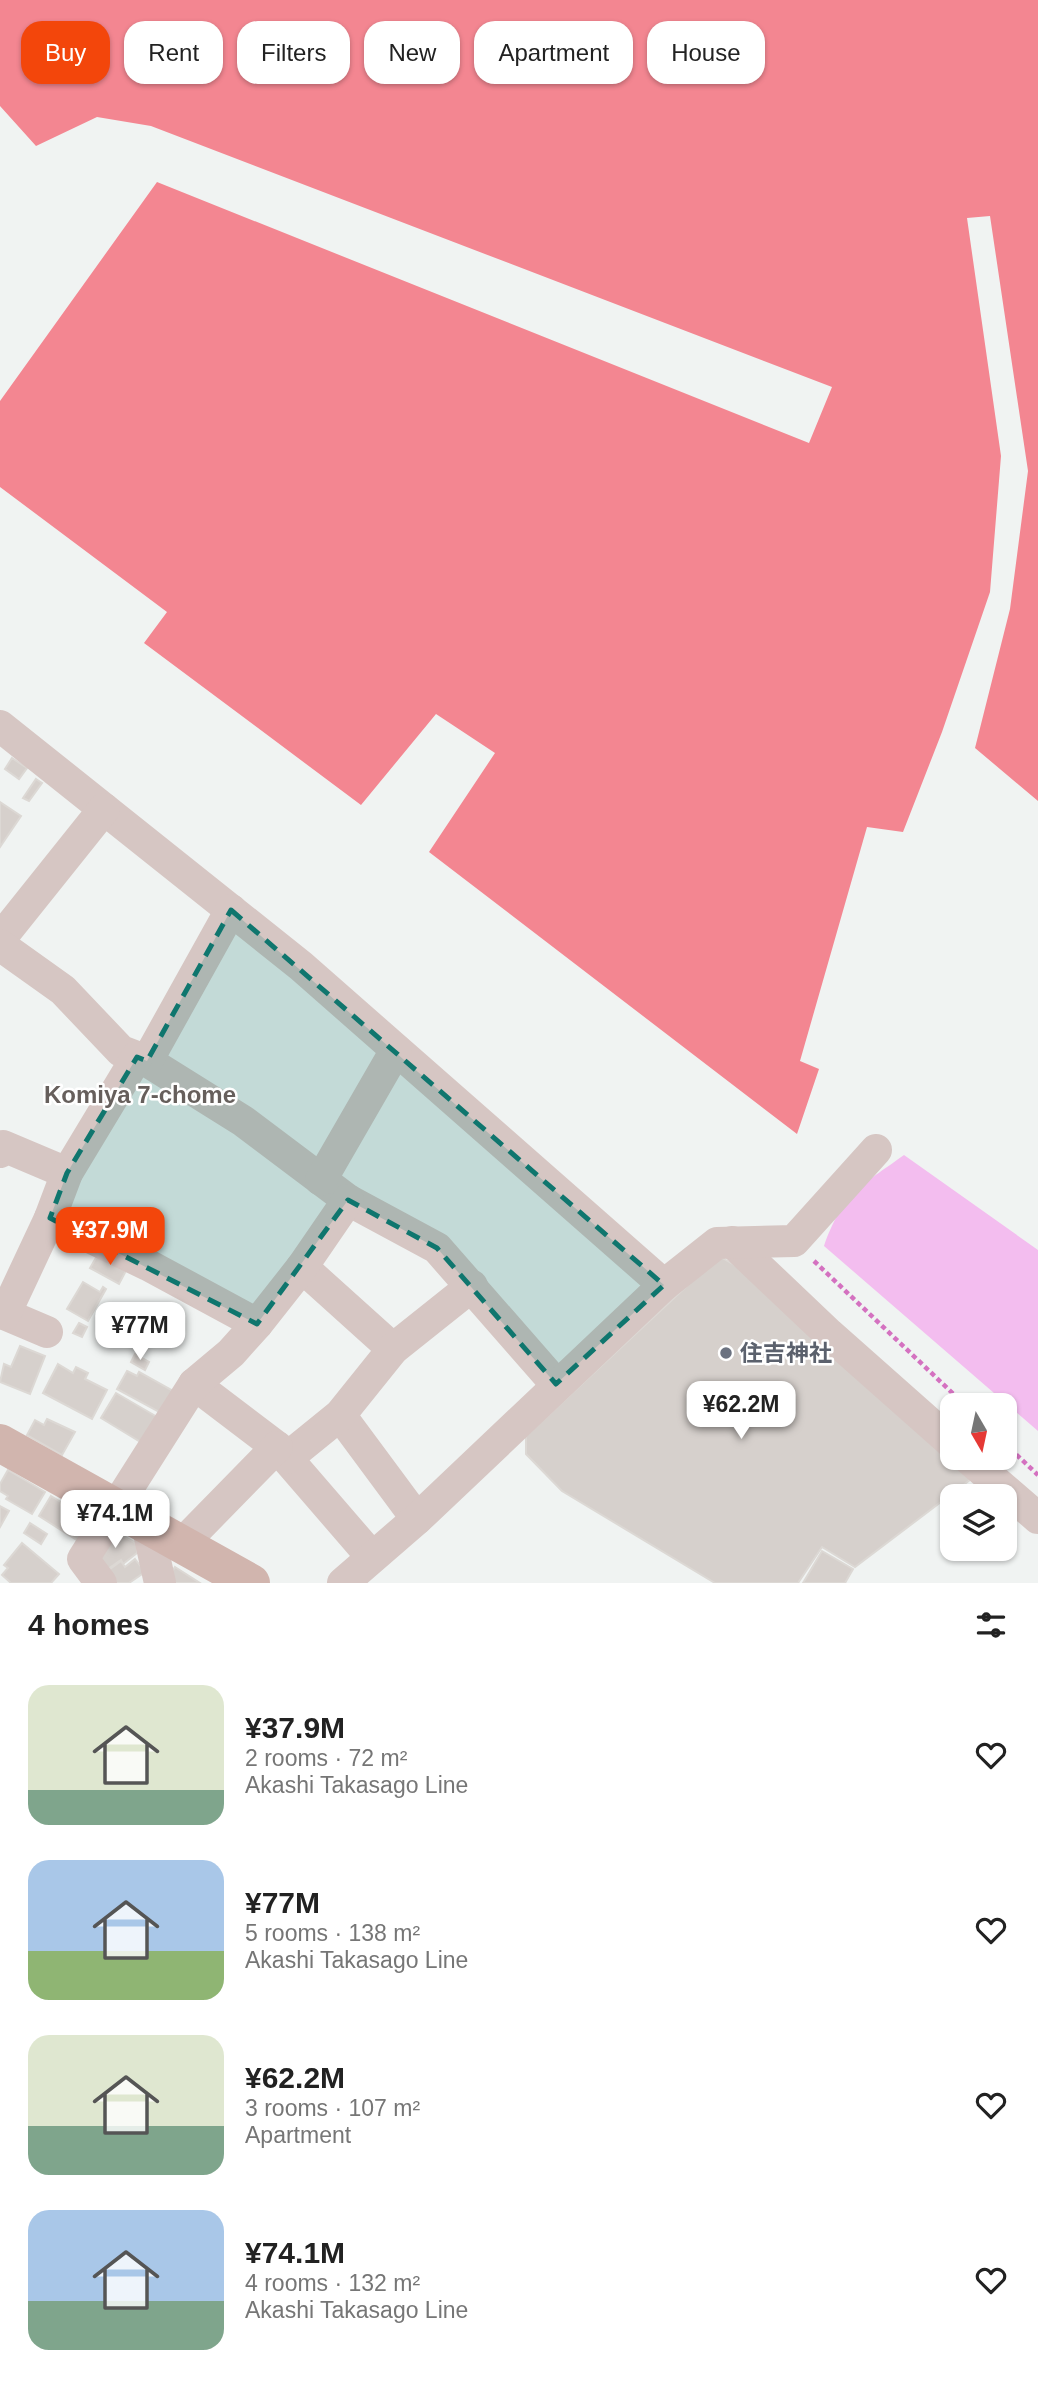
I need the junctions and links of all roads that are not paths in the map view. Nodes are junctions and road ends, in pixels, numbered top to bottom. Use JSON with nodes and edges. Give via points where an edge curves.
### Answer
{"nodes":[{"id":1,"x":0,"y":726,"type":"edge"},
{"id":2,"x":104,"y":809,"type":"junction"},
{"id":3,"x":230,"y":910,"type":"junction"},
{"id":4,"x":0,"y":939,"type":"edge"},
{"id":5,"x":0,"y":945,"type":"edge"},
{"id":6,"x":397,"y":1050,"type":"junction"},
{"id":7,"x":142,"y":1059,"type":"junction"},
{"id":8,"x":876,"y":1150,"type":"dead end"},
{"id":9,"x":0,"y":1152,"type":"edge"},
{"id":10,"x":67,"y":1172,"type":"junction"},
{"id":11,"x":321,"y":1180,"type":"junction"},
{"id":12,"x":348,"y":1200,"type":"junction"},
{"id":13,"x":50,"y":1218,"type":"junction"},
{"id":14,"x":732,"y":1242,"type":"junction"},
{"id":15,"x":302,"y":1267,"type":"junction"},
{"id":16,"x":664,"y":1285,"type":"junction"},
{"id":17,"x":472,"y":1286,"type":"junction"},
{"id":18,"x":3,"y":1313,"type":"edge"},
{"id":19,"x":257,"y":1324,"type":"junction"},
{"id":20,"x":47,"y":1332,"type":"dead end"},
{"id":21,"x":393,"y":1349,"type":"junction"},
{"id":22,"x":194,"y":1384,"type":"junction"},
{"id":23,"x":556,"y":1384,"type":"junction"},
{"id":24,"x":340,"y":1415,"type":"junction"},
{"id":25,"x":940,"y":1432,"type":"edge"},
{"id":26,"x":0,"y":1443,"type":"edge"},
{"id":27,"x":282,"y":1452,"type":"junction"},
{"id":28,"x":982,"y":1470,"type":"edge"},
{"id":29,"x":113,"y":1508,"type":"junction"},
{"id":30,"x":417,"y":1518,"type":"junction"},
{"id":31,"x":1038,"y":1518,"type":"edge"},
{"id":32,"x":147,"y":1524,"type":"junction"},
{"id":33,"x":181,"y":1544,"type":"junction"},
{"id":34,"x":372,"y":1556,"type":"junction"},
{"id":35,"x":101,"y":1583,"type":"edge"},
{"id":36,"x":160,"y":1583,"type":"edge"},
{"id":37,"x":251,"y":1583,"type":"edge"},
{"id":38,"x":343,"y":1583,"type":"edge"}],
"edges":[{"from":1,"to":2,"type":"street"},
{"from":2,"to":3,"type":"street"},
{"from":2,"to":4,"type":"street"},
{"from":3,"to":6,"type":"street"},
{"from":3,"to":7,"type":"street"},
{"from":5,"to":7,"type":"street","via":[[63,989],[121,1051]]},
{"from":6,"to":11,"type":"street"},
{"from":6,"to":16,"type":"street"},
{"from":7,"to":10,"type":"street"},
{"from":7,"to":11,"type":"street","via":[[243,1121]]},
{"from":8,"to":14,"type":"street","via":[[794,1241]]},
{"from":9,"to":10,"type":"street","via":[[3,1146]]},
{"from":10,"to":13,"type":"street"},
{"from":11,"to":12,"type":"street"},
{"from":12,"to":15,"type":"street"},
{"from":12,"to":17,"type":"street","via":[[437,1248]]},
{"from":13,"to":18,"type":"street"},
{"from":13,"to":19,"type":"street"},
{"from":14,"to":16,"type":"street","via":[[718,1243]]},
{"from":14,"to":25,"type":"street"},
{"from":15,"to":19,"type":"street"},
{"from":15,"to":21,"type":"street"},
{"from":16,"to":23,"type":"street"},
{"from":17,"to":21,"type":"street"},
{"from":17,"to":23,"type":"street"},
{"from":18,"to":20,"type":"street"},
{"from":19,"to":22,"type":"street"},
{"from":21,"to":24,"type":"street"},
{"from":22,"to":27,"type":"street"},
{"from":22,"to":29,"type":"street"},
{"from":23,"to":30,"type":"street"},
{"from":24,"to":27,"type":"street"},
{"from":24,"to":30,"type":"street"},
{"from":26,"to":29,"type":"main road"},
{"from":27,"to":33,"type":"street"},
{"from":27,"to":34,"type":"street"},
{"from":28,"to":31,"type":"street"},
{"from":29,"to":32,"type":"main road"},
{"from":29,"to":35,"type":"street","via":[[83,1559]]},
{"from":30,"to":34,"type":"street"},
{"from":32,"to":33,"type":"main road"},
{"from":32,"to":36,"type":"street"},
{"from":33,"to":37,"type":"main road"},
{"from":34,"to":38,"type":"street"}]}
